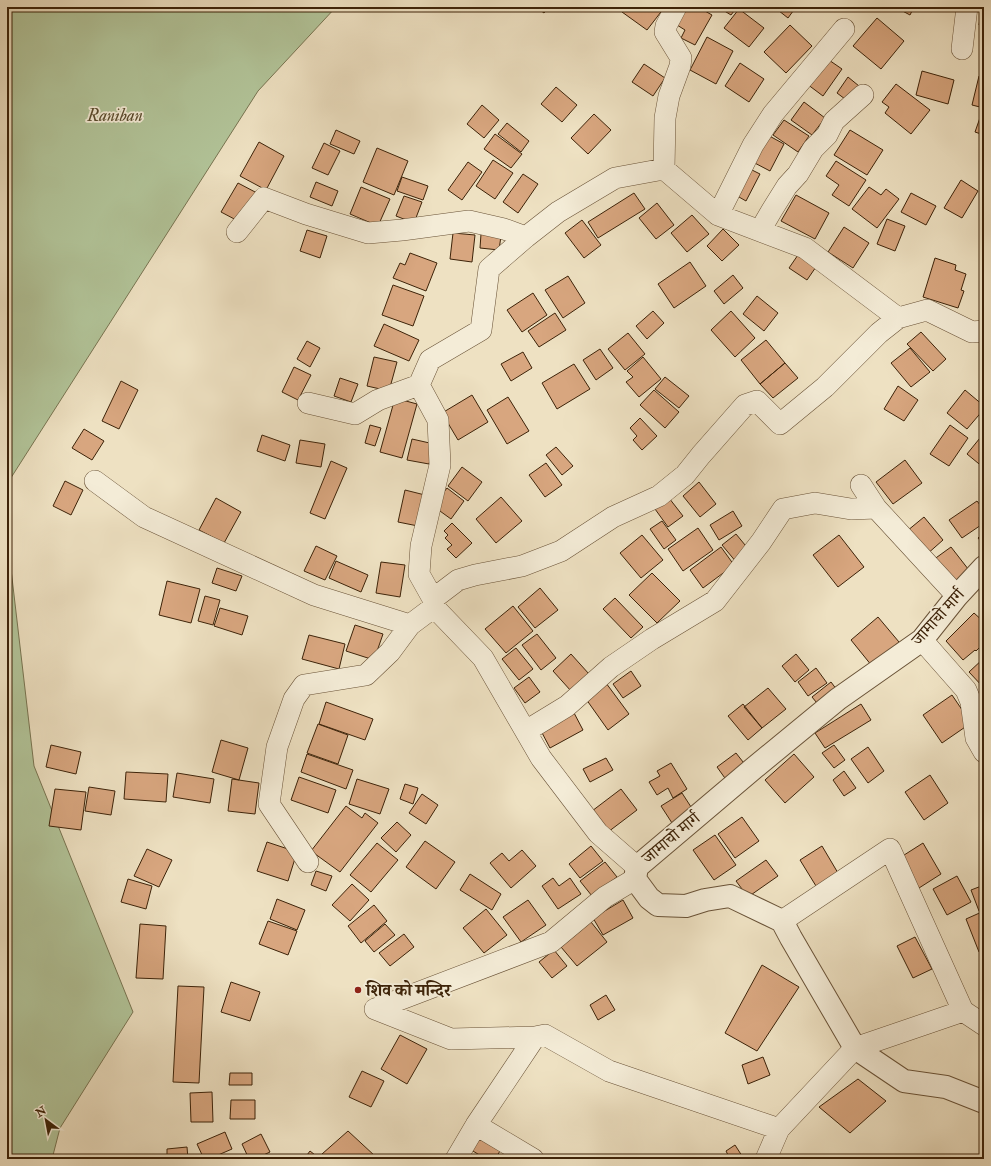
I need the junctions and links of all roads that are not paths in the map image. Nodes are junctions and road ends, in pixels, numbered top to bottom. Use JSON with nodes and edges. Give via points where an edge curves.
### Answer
{"nodes":[{"id":1,"x":676,"y":7,"type":"edge"},
{"id":2,"x":968,"y":7,"type":"edge"},
{"id":3,"x":844,"y":29,"type":"dead end"},
{"id":4,"x":962,"y":49,"type":"dead end"},
{"id":5,"x":863,"y":95,"type":"dead end"},
{"id":6,"x":664,"y":169,"type":"junction"},
{"id":7,"x":718,"y":215,"type":"junction"},
{"id":8,"x":237,"y":232,"type":"dead end"},
{"id":9,"x":763,"y":232,"type":"junction"},
{"id":10,"x":526,"y":236,"type":"junction"},
{"id":11,"x":898,"y":318,"type":"junction"},
{"id":12,"x":984,"y":331,"type":"edge"},
{"id":13,"x":418,"y":385,"type":"junction"},
{"id":14,"x":308,"y":403,"type":"dead end"},
{"id":15,"x":95,"y":481,"type":"dead end"},
{"id":16,"x":861,"y":485,"type":"dead end"},
{"id":17,"x":876,"y":508,"type":"junction"},
{"id":18,"x":984,"y":567,"type":"edge"},
{"id":19,"x":957,"y":596,"type":"junction"},
{"id":20,"x":434,"y":603,"type":"junction"},
{"id":21,"x":410,"y":625,"type":"junction"},
{"id":22,"x":922,"y":640,"type":"junction"},
{"id":23,"x":526,"y":731,"type":"junction"},
{"id":24,"x":984,"y":752,"type":"edge"},
{"id":25,"x":308,"y":862,"type":"dead end"},
{"id":26,"x":636,"y":873,"type":"junction"},
{"id":27,"x":782,"y":920,"type":"junction"},
{"id":28,"x":962,"y":1011,"type":"junction"},
{"id":29,"x":984,"y":1025,"type":"edge"},
{"id":30,"x":535,"y":1037,"type":"junction"},
{"id":31,"x":855,"y":1048,"type":"junction"},
{"id":32,"x":984,"y":1102,"type":"edge"},
{"id":33,"x":476,"y":1125,"type":"junction"},
{"id":34,"x":779,"y":1129,"type":"junction"},
{"id":35,"x":456,"y":1159,"type":"edge"},
{"id":36,"x":533,"y":1159,"type":"edge"},
{"id":37,"x":766,"y":1159,"type":"edge"}],
"edges":[{"from":1,"to":6,"type":"street","via":[[665,32],[681,58],[665,118]]},
{"from":2,"to":4,"type":"street"},
{"from":3,"to":7,"type":"street","via":[[773,114],[752,145]]},
{"from":5,"to":9,"type":"street","via":[[834,121],[827,135],[813,149],[765,222]]},
{"from":6,"to":7,"type":"street"},
{"from":6,"to":10,"type":"street","via":[[615,178],[558,212]]},
{"from":7,"to":9,"type":"street"},
{"from":8,"to":10,"type":"street","via":[[264,198],[368,233],[469,221]]},
{"from":9,"to":11,"type":"street","via":[[805,248]]},
{"from":10,"to":13,"type":"street","via":[[489,269],[481,330],[430,360]]},
{"from":11,"to":12,"type":"street","via":[[927,310],[972,332]]},
{"from":11,"to":20,"type":"street","via":[[879,333],[825,387],[780,424],[757,401],[745,406],[685,475],[659,496],[613,517],[561,551],[522,566],[458,580]]},
{"from":13,"to":14,"type":"street","via":[[378,400],[355,414]]},
{"from":13,"to":20,"type":"street","via":[[438,420],[440,465],[421,546],[419,574]]},
{"from":15,"to":21,"type":"street","via":[[144,517],[314,594]]},
{"from":16,"to":17,"type":"street"},
{"from":17,"to":19,"type":"street"},
{"from":17,"to":23,"type":"street","via":[[850,509],[815,503],[783,509],[715,601],[611,667],[567,706]]},
{"from":18,"to":19,"type":"street","name":"जामाचो मार्ग"},
{"from":19,"to":22,"type":"street","name":"जामाचो मार्ग"},
{"from":20,"to":21,"type":"street"},
{"from":20,"to":23,"type":"street","via":[[483,658]]},
{"from":21,"to":25,"type":"street","via":[[390,652],[366,675],[304,684],[294,699],[277,747],[269,804]]},
{"from":22,"to":24,"type":"street","via":[[966,690],[971,702],[976,738]]},
{"from":22,"to":26,"type":"street","name":"जामाचो मार्ग","via":[[838,699],[754,768]]},
{"from":23,"to":26,"type":"street","via":[[541,758],[598,833]]},
{"from":26,"to":27,"type":"street","name":"जामाचो मार्ग","via":[[649,898],[658,905],[686,906],[730,896]]},
{"from":26,"to":30,"type":"street","via":[[551,942],[375,1009],[451,1039]]},
{"from":27,"to":28,"type":"street","via":[[890,849]]},
{"from":27,"to":31,"type":"street"},
{"from":28,"to":29,"type":"street"},
{"from":28,"to":31,"type":"street"},
{"from":30,"to":33,"type":"street"},
{"from":30,"to":34,"type":"street","via":[[545,1035],[609,1071]]},
{"from":31,"to":32,"type":"street","via":[[904,1081],[946,1087]]},
{"from":31,"to":34,"type":"street"},
{"from":33,"to":35,"type":"street"},
{"from":33,"to":36,"type":"street"},
{"from":34,"to":37,"type":"street"}]}
